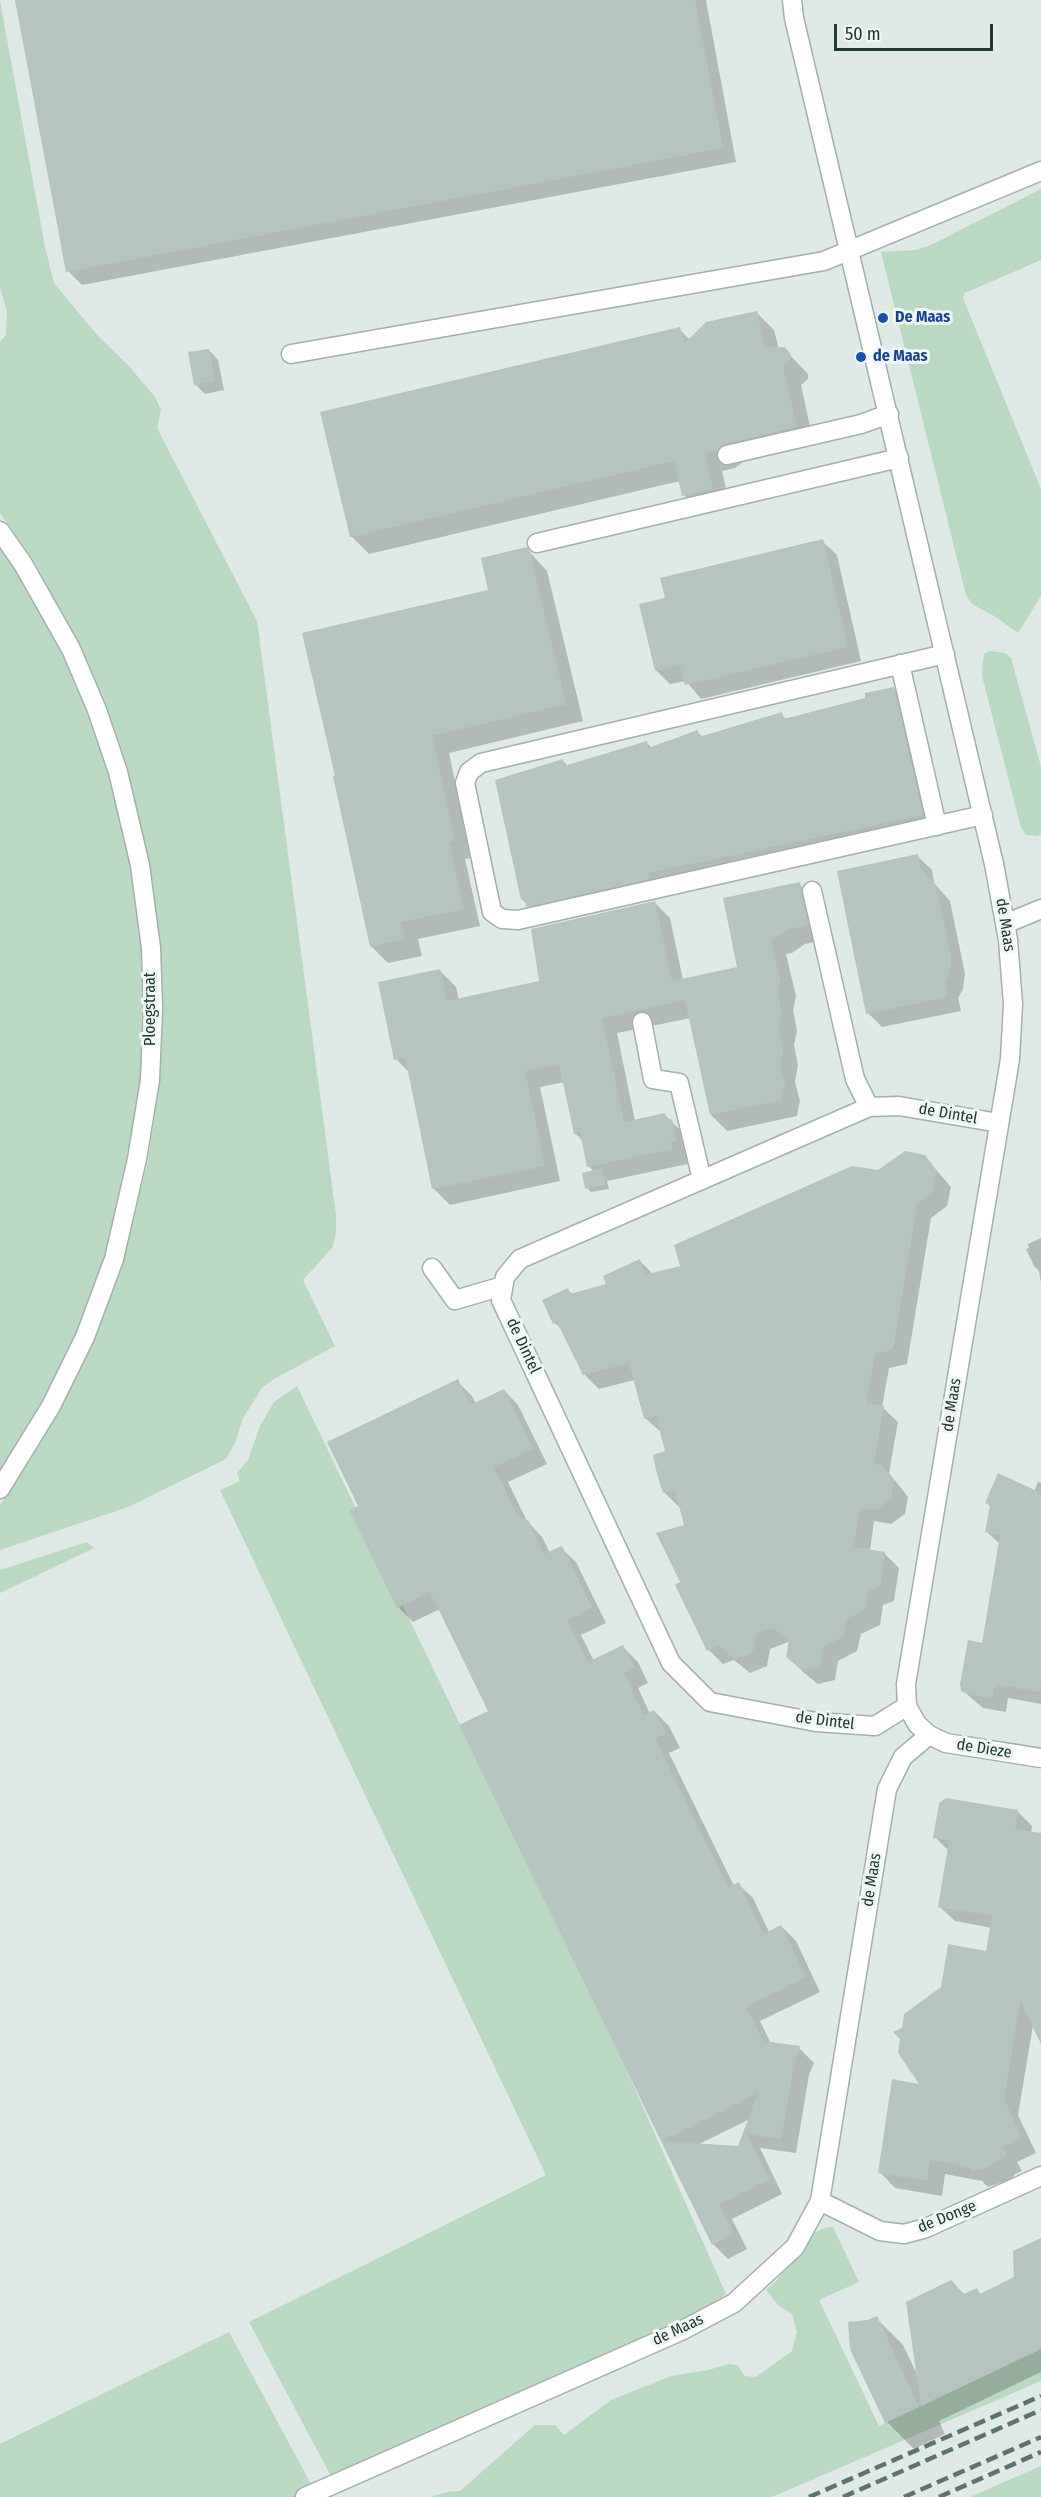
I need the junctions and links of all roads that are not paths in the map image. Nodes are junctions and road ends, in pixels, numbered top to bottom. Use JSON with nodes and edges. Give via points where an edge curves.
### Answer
{"nodes":[{"id":1,"x":792,"y":0,"type":"edge"},
{"id":2,"x":1041,"y":171,"type":"edge"},
{"id":3,"x":850,"y":251,"type":"junction"},
{"id":4,"x":291,"y":354,"type":"dead end"},
{"id":5,"x":889,"y":414,"type":"junction"},
{"id":6,"x":727,"y":455,"type":"dead end"},
{"id":7,"x":899,"y":458,"type":"junction"},
{"id":8,"x":0,"y":531,"type":"edge"},
{"id":9,"x":537,"y":543,"type":"dead end"},
{"id":10,"x":945,"y":654,"type":"junction"},
{"id":11,"x":900,"y":664,"type":"junction"},
{"id":12,"x":983,"y":815,"type":"junction"},
{"id":13,"x":937,"y":826,"type":"junction"},
{"id":14,"x":812,"y":891,"type":"dead end"},
{"id":15,"x":1041,"y":909,"type":"edge"},
{"id":16,"x":1005,"y":924,"type":"junction"},
{"id":17,"x":642,"y":1023,"type":"dead end"},
{"id":18,"x":869,"y":1107,"type":"junction"},
{"id":19,"x":999,"y":1123,"type":"junction"},
{"id":20,"x":702,"y":1180,"type":"junction"},
{"id":21,"x":432,"y":1268,"type":"dead end"},
{"id":22,"x":503,"y":1286,"type":"junction"},
{"id":23,"x":0,"y":1489,"type":"edge"},
{"id":24,"x":908,"y":1706,"type":"junction"},
{"id":25,"x":929,"y":1735,"type":"junction"},
{"id":26,"x":1041,"y":1758,"type":"edge"},
{"id":27,"x":1041,"y":2176,"type":"edge"},
{"id":28,"x":820,"y":2201,"type":"junction"},
{"id":29,"x":305,"y":2497,"type":"edge"}],
"edges":[{"from":1,"to":3,"type":"street","name":"de Maas"},
{"from":2,"to":3,"type":"street"},
{"from":3,"to":4,"type":"street","via":[[824,261]]},
{"from":3,"to":5,"type":"street","name":"de Maas"},
{"from":5,"to":6,"type":"street"},
{"from":5,"to":7,"type":"street","name":"de Maas"},
{"from":7,"to":9,"type":"street"},
{"from":7,"to":10,"type":"street","name":"de Maas"},
{"from":8,"to":23,"type":"street","name":"Ploegstraat","via":[[71,649],[118,772],[140,865],[151,948],[153,1008],[150,1080],[114,1259],[85,1337],[51,1406]]},
{"from":10,"to":11,"type":"street"},
{"from":10,"to":12,"type":"street","name":"de Maas"},
{"from":11,"to":13,"type":"street"},
{"from":11,"to":13,"type":"street","via":[[481,763],[469,772],[465,783],[492,912],[502,919],[518,920]]},
{"from":12,"to":13,"type":"street"},
{"from":12,"to":16,"type":"street","name":"de Maas"},
{"from":14,"to":18,"type":"street","via":[[855,1079]]},
{"from":15,"to":16,"type":"street"},
{"from":16,"to":19,"type":"street","name":"de Maas","via":[[1013,1004],[1010,1059]]},
{"from":17,"to":20,"type":"street","via":[[653,1079],[679,1083]]},
{"from":18,"to":19,"type":"street","name":"de Dintel","via":[[899,1106]]},
{"from":18,"to":20,"type":"street","name":"de Dintel"},
{"from":19,"to":24,"type":"street","name":"de Maas","via":[[906,1684]]},
{"from":20,"to":22,"type":"street","name":"de Dintel","via":[[520,1259],[505,1277]]},
{"from":21,"to":22,"type":"street","via":[[455,1300]]},
{"from":22,"to":24,"type":"street","name":"de Dintel","via":[[501,1300],[671,1663],[710,1702],[816,1722],[875,1726]]},
{"from":24,"to":25,"type":"street","via":[[917,1725]]},
{"from":25,"to":26,"type":"street","name":"de Dieze","via":[[946,1743]]},
{"from":25,"to":28,"type":"street","name":"de Maas","via":[[903,1757],[887,1789]]},
{"from":27,"to":28,"type":"street","name":"de Donge","via":[[926,2228],[904,2234],[880,2231]]},
{"from":28,"to":29,"type":"street","name":"de Maas","via":[[795,2247],[734,2303],[681,2331]]}]}
